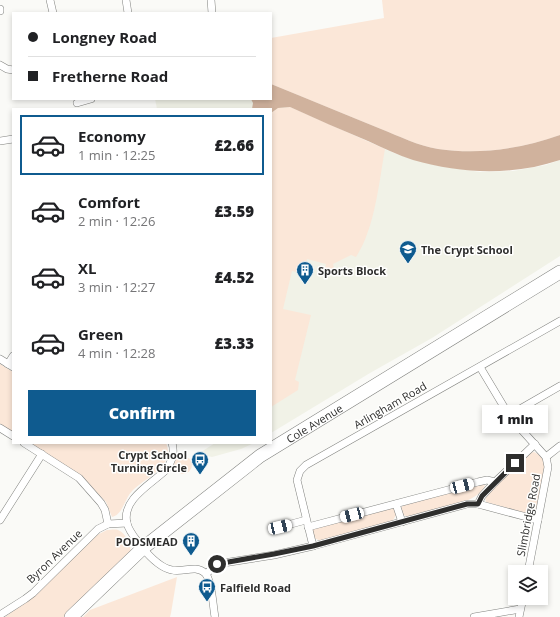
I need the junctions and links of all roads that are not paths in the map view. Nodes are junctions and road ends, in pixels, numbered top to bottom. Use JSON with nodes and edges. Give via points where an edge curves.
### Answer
{"nodes":[{"id":1,"x":50,"y":0,"type":"edge"},
{"id":2,"x":126,"y":0,"type":"edge"},
{"id":3,"x":211,"y":0,"type":"edge"},
{"id":4,"x":53,"y":12,"type":"edge"},
{"id":5,"x":128,"y":12,"type":"edge"},
{"id":6,"x":212,"y":12,"type":"edge"},
{"id":7,"x":0,"y":65,"type":"edge"},
{"id":8,"x":12,"y":70,"type":"edge"},
{"id":9,"x":88,"y":100,"type":"edge"},
{"id":10,"x":77,"y":104,"type":"edge"},
{"id":11,"x":12,"y":139,"type":"edge"},
{"id":12,"x":0,"y":141,"type":"edge"},
{"id":13,"x":560,"y":272,"type":"edge"},
{"id":14,"x":560,"y":321,"type":"edge"},
{"id":15,"x":0,"y":359,"type":"edge"},
{"id":16,"x":10,"y":366,"type":"edge"},
{"id":17,"x":480,"y":367,"type":"junction"},
{"id":18,"x":560,"y":386,"type":"edge"},
{"id":19,"x":510,"y":417,"type":"junction"},
{"id":20,"x":0,"y":428,"type":"edge"},
{"id":21,"x":12,"y":435,"type":"edge"},
{"id":22,"x":26,"y":444,"type":"edge"},
{"id":23,"x":172,"y":444,"type":"edge"},
{"id":24,"x":535,"y":444,"type":"junction"},
{"id":25,"x":560,"y":446,"type":"edge"},
{"id":26,"x":42,"y":454,"type":"junction"},
{"id":27,"x":547,"y":459,"type":"junction"},
{"id":28,"x":495,"y":482,"type":"junction"},
{"id":29,"x":396,"y":504,"type":"junction"},
{"id":30,"x":478,"y":504,"type":"junction"},
{"id":31,"x":0,"y":520,"type":"edge"},
{"id":32,"x":538,"y":520,"type":"junction"},
{"id":33,"x":402,"y":522,"type":"junction"},
{"id":34,"x":127,"y":523,"type":"junction"},
{"id":35,"x":108,"y":524,"type":"junction"},
{"id":36,"x":307,"y":524,"type":"junction"},
{"id":37,"x":280,"y":527,"type":"dead end"},
{"id":38,"x":313,"y":546,"type":"junction"},
{"id":39,"x":143,"y":548,"type":"junction"},
{"id":40,"x":529,"y":565,"type":"edge"},
{"id":41,"x":206,"y":574,"type":"junction"},
{"id":42,"x":521,"y":605,"type":"edge"},
{"id":43,"x":520,"y":609,"type":"junction"},
{"id":44,"x":0,"y":615,"type":"edge"},
{"id":45,"x":71,"y":617,"type":"edge"},
{"id":46,"x":215,"y":617,"type":"edge"},
{"id":47,"x":474,"y":617,"type":"edge"},
{"id":48,"x":519,"y":617,"type":"edge"}],
"edges":[{"from":1,"to":4,"type":"street"},
{"from":2,"to":5,"type":"street"},
{"from":3,"to":6,"type":"street"},
{"from":7,"to":8,"type":"street"},
{"from":9,"to":10,"type":"street"},
{"from":11,"to":12,"type":"street"},
{"from":13,"to":39,"type":"highway","name":"Cole Avenue","via":[[260,456]]},
{"from":14,"to":17,"type":"street","name":"Arlingham Road"},
{"from":15,"to":16,"type":"street"},
{"from":17,"to":19,"type":"street"},
{"from":17,"to":36,"type":"street","name":"Arlingham Road","via":[[303,468],[297,480]]},
{"from":18,"to":19,"type":"street"},
{"from":19,"to":24,"type":"street"},
{"from":20,"to":21,"type":"street"},
{"from":22,"to":26,"type":"street"},
{"from":23,"to":34,"type":"street","via":[[174,452],[170,463],[131,502]]},
{"from":24,"to":27,"type":"street"},
{"from":24,"to":28,"type":"street"},
{"from":25,"to":27,"type":"street"},
{"from":26,"to":31,"type":"street"},
{"from":26,"to":35,"type":"street","via":[[79,478],[101,503]]},
{"from":27,"to":32,"type":"street","name":"Slimbridge Road","via":[[548,467]]},
{"from":28,"to":29,"type":"street","via":[[478,482]]},
{"from":28,"to":30,"type":"street"},
{"from":29,"to":33,"type":"street"},
{"from":29,"to":36,"type":"street"},
{"from":30,"to":32,"type":"street"},
{"from":30,"to":33,"type":"street","via":[[467,504]]},
{"from":32,"to":40,"type":"street","name":"Slimbridge Road"},
{"from":33,"to":38,"type":"street"},
{"from":34,"to":35,"type":"street"},
{"from":34,"to":39,"type":"street","via":[[132,535]]},
{"from":35,"to":44,"type":"street","name":"Byron Avenue","via":[[98,529],[29,596]]},
{"from":36,"to":37,"type":"street"},
{"from":36,"to":38,"type":"street","name":"Arlingham Road"},
{"from":38,"to":41,"type":"street","via":[[217,564]]},
{"from":39,"to":41,"type":"street","via":[[164,568],[174,571],[196,569]]},
{"from":39,"to":45,"type":"highway","name":"Cole Avenue"},
{"from":41,"to":46,"type":"street"},
{"from":42,"to":43,"type":"street"},
{"from":43,"to":47,"type":"street"},
{"from":43,"to":48,"type":"street"}]}
